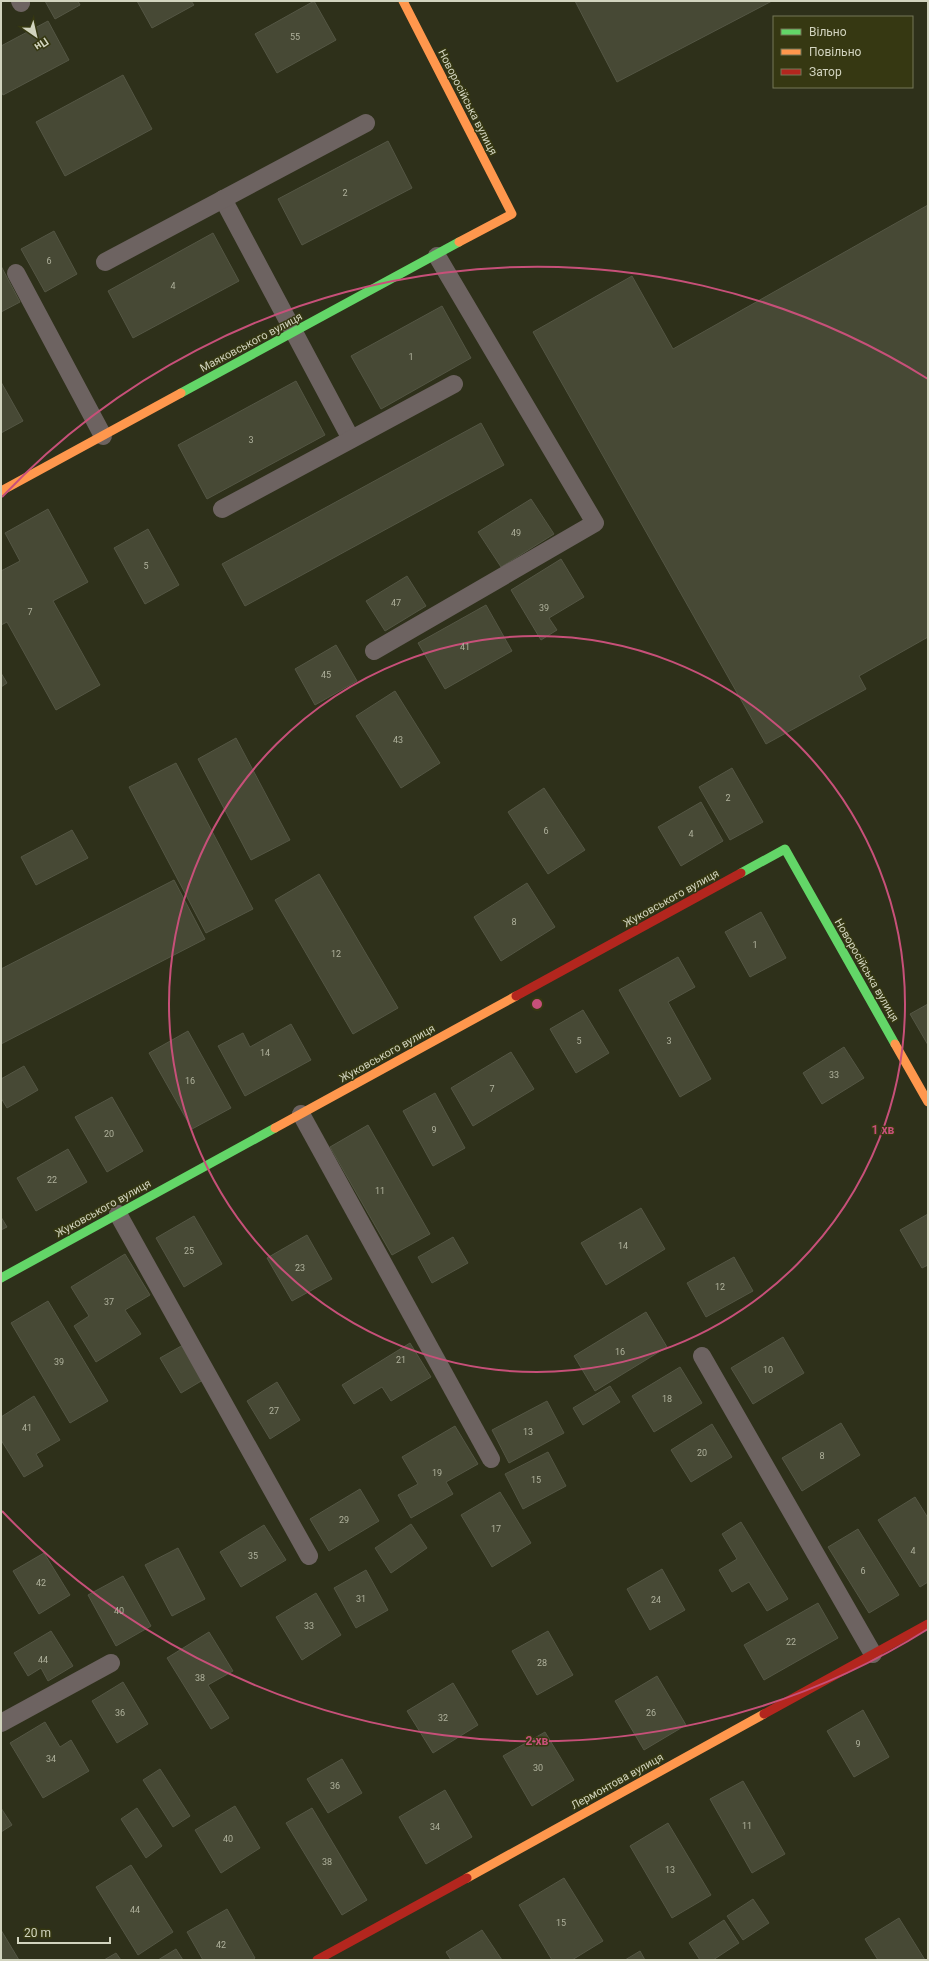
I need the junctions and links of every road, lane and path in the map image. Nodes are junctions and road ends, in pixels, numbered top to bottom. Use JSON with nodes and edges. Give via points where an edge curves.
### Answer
{"nodes":[{"id":1,"x":403,"y":1,"type":"edge"},
{"id":2,"x":366,"y":123,"type":"dead end"},
{"id":3,"x":223,"y":199,"type":"junction"},
{"id":4,"x":512,"y":214,"type":"joint"},
{"id":5,"x":437,"y":256,"type":"junction"},
{"id":6,"x":105,"y":262,"type":"dead end"},
{"id":7,"x":16,"y":273,"type":"dead end"},
{"id":8,"x":294,"y":333,"type":"junction"},
{"id":9,"x":454,"y":384,"type":"dead end"},
{"id":10,"x":104,"y":436,"type":"junction"},
{"id":11,"x":351,"y":439,"type":"junction"},
{"id":12,"x":1,"y":491,"type":"edge"},
{"id":13,"x":222,"y":509,"type":"dead end"},
{"id":14,"x":374,"y":651,"type":"dead end"},
{"id":15,"x":785,"y":849,"type":"joint"},
{"id":16,"x":928,"y":1102,"type":"edge"},
{"id":17,"x":301,"y":1114,"type":"junction"},
{"id":18,"x":118,"y":1214,"type":"junction"},
{"id":19,"x":1,"y":1278,"type":"edge"},
{"id":20,"x":702,"y":1356,"type":"dead end"},
{"id":21,"x":491,"y":1459,"type":"dead end"},
{"id":22,"x":309,"y":1556,"type":"dead end"},
{"id":23,"x":928,"y":1624,"type":"edge"},
{"id":24,"x":873,"y":1654,"type":"junction"},
{"id":25,"x":111,"y":1663,"type":"dead end"},
{"id":26,"x":1,"y":1723,"type":"edge"},
{"id":27,"x":317,"y":1960,"type":"edge"}],
"edges":[{"from":1,"to":4,"type":"street","name":"Новоросійська вулиця"},
{"from":2,"to":3,"type":"lane"},
{"from":3,"to":6,"type":"lane"},
{"from":3,"to":8,"type":"lane"},
{"from":4,"to":5,"type":"street","name":"Маяковського вулиця"},
{"from":5,"to":8,"type":"street","name":"Маяковського вулиця"},
{"from":5,"to":14,"type":"lane","via":[[595,523]]},
{"from":7,"to":10,"type":"lane"},
{"from":8,"to":10,"type":"street","name":"Маяковського вулиця"},
{"from":8,"to":11,"type":"lane"},
{"from":9,"to":11,"type":"lane"},
{"from":10,"to":12,"type":"street","name":"Маяковського вулиця"},
{"from":11,"to":13,"type":"lane"},
{"from":15,"to":16,"type":"street","name":"Новоросійська вулиця"},
{"from":15,"to":17,"type":"street","name":"Жуковського вулиця"},
{"from":17,"to":18,"type":"street","name":"Жуковського вулиця"},
{"from":17,"to":21,"type":"lane"},
{"from":18,"to":19,"type":"street","name":"Жуковського вулиця"},
{"from":18,"to":22,"type":"lane"},
{"from":20,"to":24,"type":"lane"},
{"from":23,"to":24,"type":"street","name":"Лермонтова вулиця"},
{"from":24,"to":27,"type":"street","name":"Лермонтова вулиця"},
{"from":25,"to":26,"type":"lane"}]}
